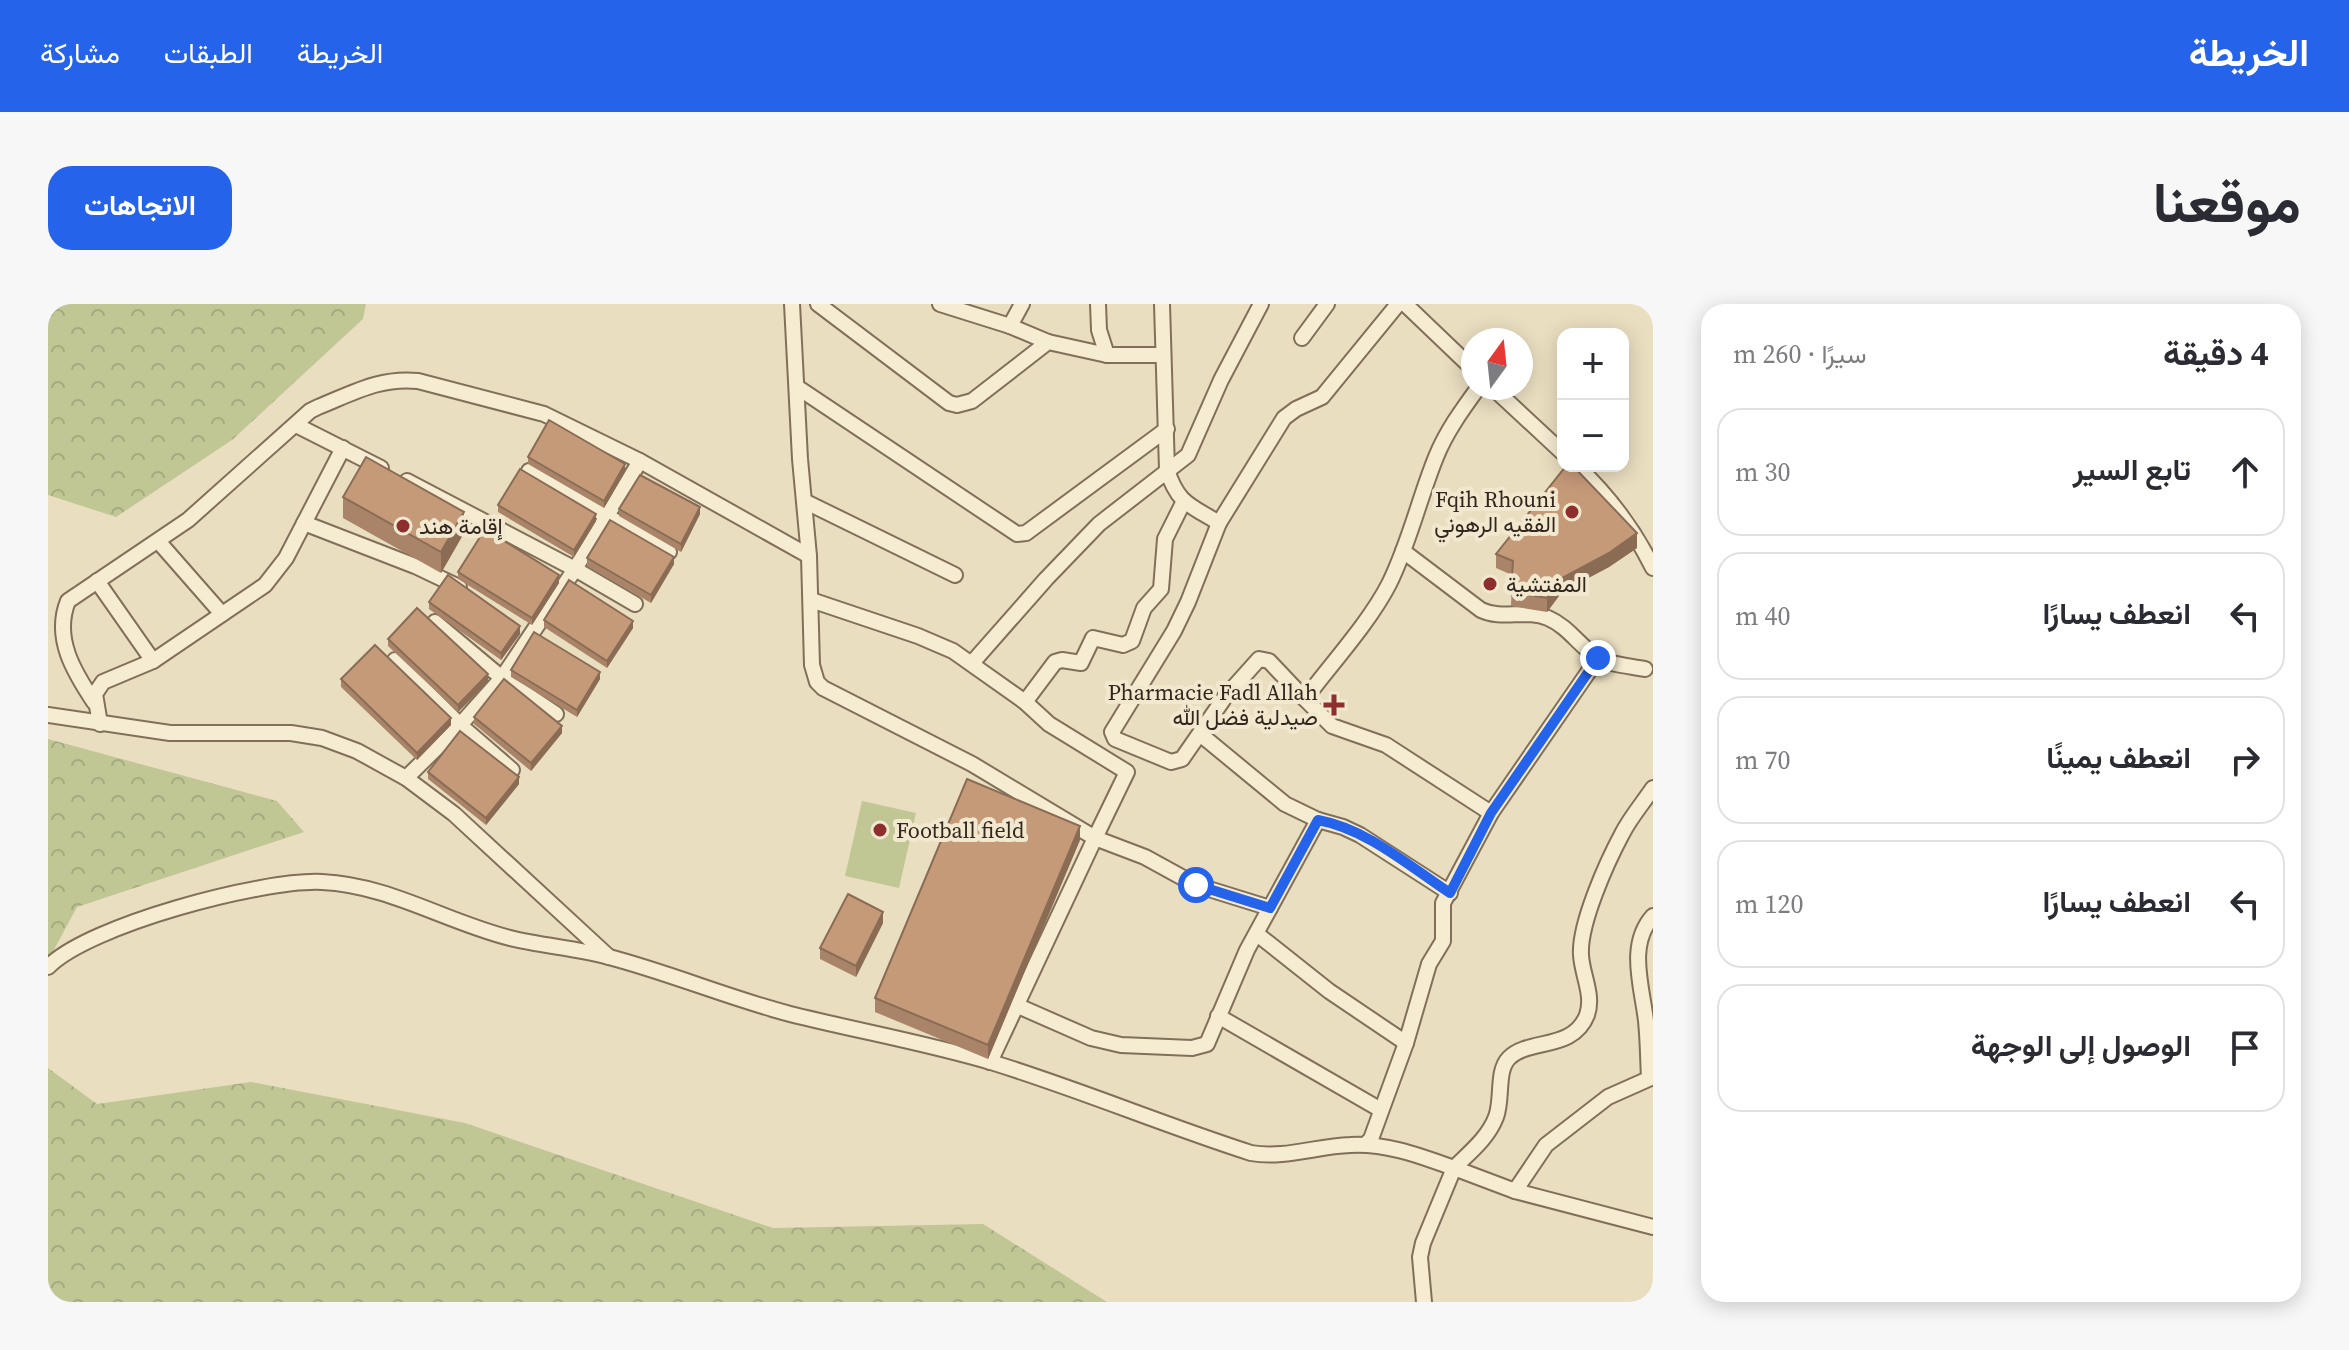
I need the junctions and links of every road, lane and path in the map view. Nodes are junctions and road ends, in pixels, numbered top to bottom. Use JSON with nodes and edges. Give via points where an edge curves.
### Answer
{"nodes":[{"id":1,"x":792,"y":304,"type":"edge"},
{"id":2,"x":818,"y":304,"type":"edge"},
{"id":3,"x":940,"y":304,"type":"edge"},
{"id":4,"x":1022,"y":304,"type":"edge"},
{"id":5,"x":1098,"y":304,"type":"edge"},
{"id":6,"x":1162,"y":304,"type":"edge"},
{"id":7,"x":1261,"y":304,"type":"edge"},
{"id":8,"x":1327,"y":304,"type":"edge"},
{"id":9,"x":1398,"y":304,"type":"edge"},
{"id":10,"x":1405,"y":304,"type":"edge"},
{"id":11,"x":1010,"y":326,"type":"junction"},
{"id":12,"x":1302,"y":338,"type":"dead end"},
{"id":13,"x":1048,"y":342,"type":"junction"},
{"id":14,"x":1107,"y":355,"type":"junction"},
{"id":15,"x":1162,"y":355,"type":"junction"},
{"id":16,"x":1461,"y":358,"type":"edge"},
{"id":17,"x":797,"y":387,"type":"junction"},
{"id":18,"x":1470,"y":400,"type":"edge"},
{"id":19,"x":1506,"y":400,"type":"edge"},
{"id":20,"x":296,"y":425,"type":"junction"},
{"id":21,"x":1167,"y":429,"type":"junction"},
{"id":22,"x":1557,"y":447,"type":"edge"},
{"id":23,"x":343,"y":448,"type":"junction"},
{"id":24,"x":640,"y":461,"type":"junction"},
{"id":25,"x":1167,"y":470,"type":"junction"},
{"id":26,"x":529,"y":471,"type":"edge"},
{"id":27,"x":1582,"y":472,"type":"edge"},
{"id":28,"x":1184,"y":501,"type":"junction"},
{"id":29,"x":806,"y":502,"type":"junction"},
{"id":30,"x":607,"y":517,"type":"junction"},
{"id":31,"x":304,"y":523,"type":"junction"},
{"id":32,"x":1219,"y":523,"type":"junction"},
{"id":33,"x":158,"y":541,"type":"junction"},
{"id":34,"x":1403,"y":551,"type":"junction"},
{"id":35,"x":669,"y":552,"type":"edge"},
{"id":36,"x":809,"y":556,"type":"junction"},
{"id":37,"x":1653,"y":568,"type":"edge"},
{"id":38,"x":575,"y":569,"type":"junction"},
{"id":39,"x":955,"y":575,"type":"dead end"},
{"id":40,"x":97,"y":581,"type":"junction"},
{"id":41,"x":468,"y":592,"type":"edge"},
{"id":42,"x":811,"y":600,"type":"junction"},
{"id":43,"x":635,"y":604,"type":"dead end"},
{"id":44,"x":222,"y":614,"type":"junction"},
{"id":45,"x":435,"y":622,"type":"edge"},
{"id":46,"x":1598,"y":658,"type":"junction"},
{"id":47,"x":395,"y":660,"type":"edge"},
{"id":48,"x":153,"y":661,"type":"junction"},
{"id":49,"x":972,"y":663,"type":"junction"},
{"id":50,"x":1645,"y":669,"type":"dead end"},
{"id":51,"x":502,"y":678,"type":"junction"},
{"id":52,"x":1305,"y":699,"type":"junction"},
{"id":53,"x":94,"y":702,"type":"junction"},
{"id":54,"x":1025,"y":702,"type":"junction"},
{"id":55,"x":556,"y":714,"type":"dead end"},
{"id":56,"x":48,"y":715,"type":"edge"},
{"id":57,"x":100,"y":724,"type":"junction"},
{"id":58,"x":460,"y":725,"type":"junction"},
{"id":59,"x":1200,"y":734,"type":"junction"},
{"id":60,"x":512,"y":770,"type":"edge"},
{"id":61,"x":406,"y":778,"type":"junction"},
{"id":62,"x":1653,"y":788,"type":"edge"},
{"id":63,"x":1491,"y":813,"type":"junction"},
{"id":64,"x":1318,"y":820,"type":"junction"},
{"id":65,"x":1095,"y":838,"type":"junction"},
{"id":66,"x":1450,"y":893,"type":"junction"},
{"id":67,"x":1270,"y":908,"type":"junction"},
{"id":68,"x":1653,"y":916,"type":"edge"},
{"id":69,"x":1257,"y":934,"type":"junction"},
{"id":70,"x":609,"y":957,"type":"junction"},
{"id":71,"x":48,"y":967,"type":"edge"},
{"id":72,"x":1018,"y":1006,"type":"junction"},
{"id":73,"x":1218,"y":1016,"type":"junction"},
{"id":74,"x":1406,"y":1043,"type":"junction"},
{"id":75,"x":990,"y":1062,"type":"junction"},
{"id":76,"x":1651,"y":1078,"type":"edge"},
{"id":77,"x":1381,"y":1110,"type":"junction"},
{"id":78,"x":1366,"y":1144,"type":"junction"},
{"id":79,"x":1454,"y":1168,"type":"junction"},
{"id":80,"x":1515,"y":1191,"type":"junction"},
{"id":81,"x":1653,"y":1227,"type":"edge"},
{"id":82,"x":1424,"y":1302,"type":"edge"}],
"edges":[{"from":1,"to":17,"type":"street"},
{"from":2,"to":13,"type":"street","via":[[957,405],[972,401]]},
{"from":3,"to":11,"type":"street"},
{"from":4,"to":11,"type":"street"},
{"from":5,"to":14,"type":"street"},
{"from":6,"to":15,"type":"street"},
{"from":7,"to":25,"type":"street","via":[[1192,449]]},
{"from":8,"to":12,"type":"street"},
{"from":9,"to":32,"type":"street","via":[[1322,397],[1284,418]]},
{"from":10,"to":16,"type":"street"},
{"from":11,"to":13,"type":"street"},
{"from":13,"to":14,"type":"street"},
{"from":14,"to":15,"type":"street"},
{"from":15,"to":21,"type":"street"},
{"from":17,"to":21,"type":"street","via":[[1017,534],[1026,533]]},
{"from":17,"to":29,"type":"street"},
{"from":18,"to":34,"type":"street","via":[[1436,456]]},
{"from":19,"to":22,"type":"street"},
{"from":20,"to":23,"type":"street"},
{"from":20,"to":24,"type":"street","via":[[310,411],[381,382],[410,380],[544,414]]},
{"from":20,"to":33,"type":"street"},
{"from":21,"to":25,"type":"street"},
{"from":23,"to":31,"type":"street"},
{"from":23,"to":38,"type":"street"},
{"from":24,"to":30,"type":"street"},
{"from":24,"to":36,"type":"street"},
{"from":25,"to":28,"type":"street"},
{"from":25,"to":49,"type":"street","via":[[1072,550]]},
{"from":26,"to":30,"type":"street"},
{"from":27,"to":37,"type":"street","via":[[1632,530]]},
{"from":28,"to":32,"type":"street"},
{"from":28,"to":54,"type":"street","via":[[1165,539],[1162,586],[1144,608],[1132,641],[1123,645],[1093,638],[1081,663],[1055,662]]},
{"from":29,"to":36,"type":"street"},
{"from":29,"to":39,"type":"street"},
{"from":30,"to":35,"type":"street"},
{"from":30,"to":38,"type":"street"},
{"from":31,"to":41,"type":"street"},
{"from":31,"to":44,"type":"street","via":[[265,585]]},
{"from":32,"to":59,"type":"street","via":[[1174,631],[1112,732],[1135,749],[1175,763]]},
{"from":33,"to":40,"type":"street"},
{"from":33,"to":44,"type":"street"},
{"from":34,"to":46,"type":"street","via":[[1481,610],[1551,619]]},
{"from":34,"to":52,"type":"street","via":[[1377,604]]},
{"from":36,"to":42,"type":"street"},
{"from":38,"to":43,"type":"street"},
{"from":38,"to":51,"type":"street"},
{"from":40,"to":48,"type":"street"},
{"from":40,"to":53,"type":"street","via":[[68,601],[63,617],[70,663]]},
{"from":42,"to":49,"type":"street","via":[[929,640]]},
{"from":42,"to":65,"type":"street","via":[[812,665],[823,688],[972,764]]},
{"from":44,"to":48,"type":"street"},
{"from":45,"to":51,"type":"street"},
{"from":46,"to":50,"type":"street"},
{"from":46,"to":63,"type":"street"},
{"from":47,"to":58,"type":"street"},
{"from":48,"to":53,"type":"street","via":[[103,682]]},
{"from":49,"to":54,"type":"street"},
{"from":51,"to":55,"type":"street"},
{"from":51,"to":58,"type":"street"},
{"from":52,"to":59,"type":"street","via":[[1269,661],[1259,659]]},
{"from":52,"to":63,"type":"street","via":[[1332,726],[1386,745]]},
{"from":53,"to":57,"type":"street"},
{"from":54,"to":65,"type":"street","via":[[1049,724],[1127,772]]},
{"from":56,"to":57,"type":"street"},
{"from":57,"to":61,"type":"street","via":[[170,733],[322,738]]},
{"from":58,"to":60,"type":"street"},
{"from":58,"to":61,"type":"street"},
{"from":59,"to":64,"type":"street","via":[[1266,791]]},
{"from":61,"to":70,"type":"street","via":[[485,840]]},
{"from":62,"to":79,"type":"street","via":[[1623,833],[1589,912],[1581,955],[1590,1002],[1582,1024],[1560,1040],[1508,1059],[1493,1126]]},
{"from":63,"to":66,"type":"street"},
{"from":64,"to":66,"type":"street","via":[[1360,835]]},
{"from":64,"to":67,"type":"street"},
{"from":65,"to":67,"type":"street","via":[[1196,885]]},
{"from":65,"to":72,"type":"street"},
{"from":66,"to":74,"type":"street","via":[[1443,903],[1443,941],[1429,964]]},
{"from":67,"to":69,"type":"street"},
{"from":68,"to":76,"type":"street","via":[[1640,939],[1638,961]]},
{"from":69,"to":73,"type":"street"},
{"from":69,"to":74,"type":"street","via":[[1339,999]]},
{"from":70,"to":71,"type":"street","via":[[504,936],[375,889],[319,881],[228,895],[143,918],[92,938]]},
{"from":70,"to":75,"type":"street","via":[[785,1013]]},
{"from":72,"to":73,"type":"street","via":[[1107,1042],[1179,1048],[1207,1044]]},
{"from":72,"to":75,"type":"street"},
{"from":73,"to":77,"type":"street"},
{"from":74,"to":77,"type":"street"},
{"from":75,"to":78,"type":"street","via":[[1251,1153]]},
{"from":76,"to":80,"type":"street","via":[[1608,1097],[1546,1145]]},
{"from":77,"to":78,"type":"street"},
{"from":78,"to":79,"type":"street"},
{"from":79,"to":80,"type":"street"},
{"from":79,"to":82,"type":"street","via":[[1423,1243]]},
{"from":80,"to":81,"type":"street"}]}
